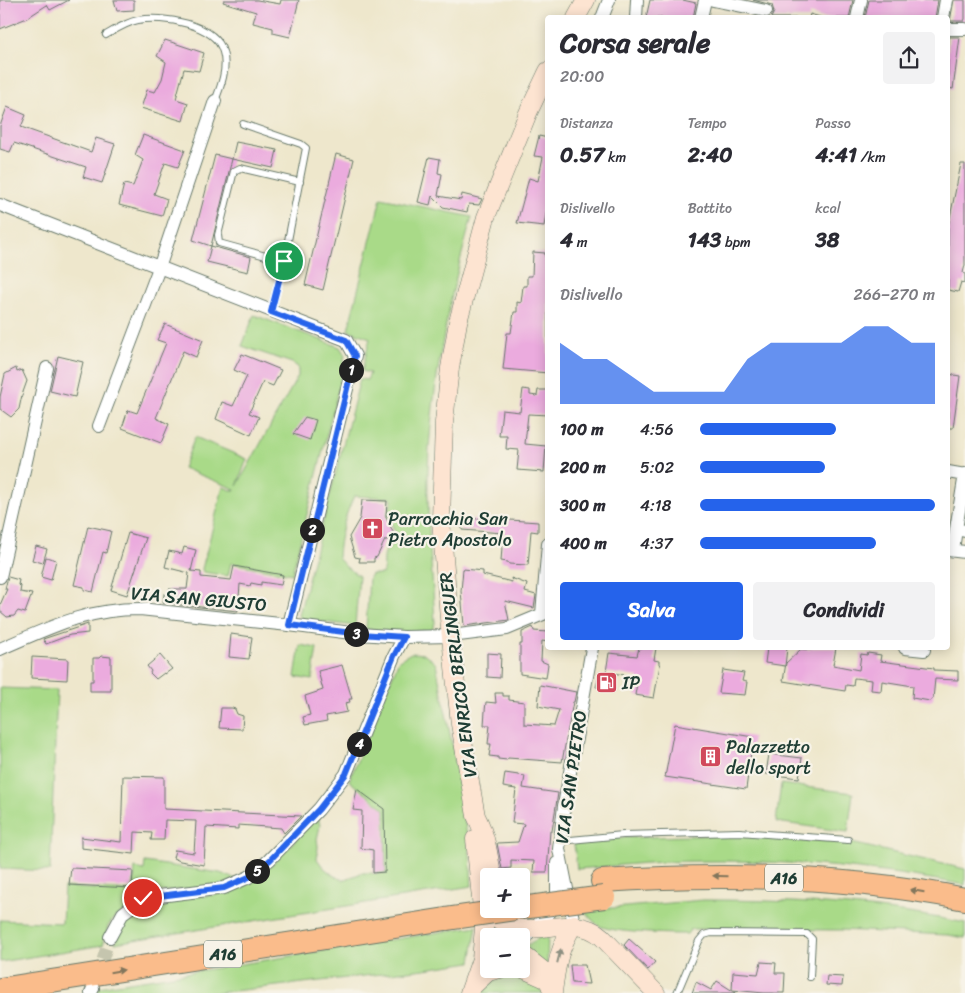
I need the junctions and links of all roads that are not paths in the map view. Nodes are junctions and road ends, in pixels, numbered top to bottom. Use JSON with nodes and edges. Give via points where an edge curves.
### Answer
{"nodes":[{"id":1,"x":586,"y":0,"type":"edge"},
{"id":2,"x":609,"y":0,"type":"edge"},
{"id":3,"x":637,"y":0,"type":"edge"},
{"id":4,"x":705,"y":0,"type":"edge"},
{"id":5,"x":713,"y":0,"type":"edge"},
{"id":6,"x":861,"y":0,"type":"edge"},
{"id":7,"x":946,"y":0,"type":"edge"},
{"id":8,"x":767,"y":9,"type":"edge"},
{"id":9,"x":578,"y":15,"type":"edge"},
{"id":10,"x":603,"y":15,"type":"edge"},
{"id":11,"x":636,"y":15,"type":"edge"},
{"id":12,"x":702,"y":15,"type":"edge"},
{"id":13,"x":858,"y":15,"type":"edge"},
{"id":14,"x":943,"y":15,"type":"edge"},
{"id":15,"x":950,"y":29,"type":"edge"},
{"id":16,"x":965,"y":29,"type":"edge"},
{"id":17,"x":106,"y":35,"type":"dead end"},
{"id":18,"x":545,"y":77,"type":"edge"},
{"id":19,"x":215,"y":101,"type":"joint"},
{"id":20,"x":244,"y":124,"type":"dead end"},
{"id":21,"x":300,"y":182,"type":"junction"},
{"id":22,"x":0,"y":205,"type":"edge"},
{"id":23,"x":284,"y":261,"type":"junction"},
{"id":24,"x":159,"y":268,"type":"junction"},
{"id":25,"x":271,"y":312,"type":"junction"},
{"id":26,"x":47,"y":368,"type":"dead end"},
{"id":27,"x":99,"y":426,"type":"dead end"},
{"id":28,"x":950,"y":472,"type":"edge"},
{"id":29,"x":965,"y":474,"type":"edge"},
{"id":30,"x":961,"y":530,"type":"edge"},
{"id":31,"x":955,"y":551,"type":"edge"},
{"id":32,"x":0,"y":577,"type":"edge"},
{"id":33,"x":545,"y":613,"type":"edge"},
{"id":34,"x":289,"y":625,"type":"junction"},
{"id":35,"x":451,"y":636,"type":"junction"},
{"id":36,"x":404,"y":637,"type":"junction"},
{"id":37,"x":0,"y":649,"type":"edge"},
{"id":38,"x":592,"y":650,"type":"edge"},
{"id":39,"x":476,"y":816,"type":"junction"},
{"id":40,"x":848,"y":840,"type":"dead end"},
{"id":41,"x":560,"y":845,"type":"junction"},
{"id":42,"x":491,"y":868,"type":"edge"},
{"id":43,"x":530,"y":891,"type":"edge"},
{"id":44,"x":480,"y":900,"type":"edge"},
{"id":45,"x":965,"y":900,"type":"edge"},
{"id":46,"x":530,"y":907,"type":"edge"},
{"id":47,"x":446,"y":912,"type":"junction"},
{"id":48,"x":965,"y":915,"type":"edge"},
{"id":49,"x":504,"y":919,"type":"edge"},
{"id":50,"x":574,"y":924,"type":"junction"},
{"id":51,"x":535,"y":928,"type":"junction"},
{"id":52,"x":530,"y":933,"type":"edge"},
{"id":53,"x":110,"y":937,"type":"tunnel mouth"},
{"id":54,"x":530,"y":960,"type":"edge"},
{"id":55,"x":0,"y":974,"type":"edge"},
{"id":56,"x":530,"y":974,"type":"edge"},
{"id":57,"x":810,"y":977,"type":"dead end"},
{"id":58,"x":483,"y":978,"type":"edge"},
{"id":59,"x":552,"y":988,"type":"edge"},
{"id":60,"x":0,"y":989,"type":"edge"},
{"id":61,"x":469,"y":991,"type":"edge"},
{"id":62,"x":656,"y":993,"type":"edge"},
{"id":63,"x":677,"y":993,"type":"edge"}],
"edges":[{"from":1,"to":9,"type":"main road"},
{"from":2,"to":10,"type":"street"},
{"from":3,"to":11,"type":"street"},
{"from":4,"to":12,"type":"street"},
{"from":5,"to":8,"type":"street"},
{"from":6,"to":13,"type":"street"},
{"from":7,"to":14,"type":"street"},
{"from":15,"to":16,"type":"street"},
{"from":17,"to":19,"type":"lane","via":[[137,20],[152,19],[201,28],[213,36],[224,52],[225,66]]},
{"from":18,"to":35,"type":"main road","name":"VIA ENRICO BERLINGUER","via":[[486,217],[456,331],[444,422],[441,520]]},
{"from":19,"to":24,"type":"street"},
{"from":20,"to":21,"type":"lane","via":[[306,148]]},
{"from":21,"to":23,"type":"lane"},
{"from":21,"to":23,"type":"lane","via":[[237,168],[218,235],[219,243]]},
{"from":22,"to":24,"type":"street"},
{"from":23,"to":25,"type":"lane"},
{"from":24,"to":25,"type":"street"},
{"from":24,"to":27,"type":"street"},
{"from":25,"to":34,"type":"street","via":[[346,340],[355,356]]},
{"from":26,"to":32,"type":"street"},
{"from":28,"to":29,"type":"street"},
{"from":29,"to":30,"type":"street"},
{"from":30,"to":31,"type":"street"},
{"from":33,"to":35,"type":"street","name":"VIA SAN GIUSTO","via":[[507,629]]},
{"from":34,"to":36,"type":"street","name":"VIA SAN GIUSTO"},
{"from":34,"to":37,"type":"street","name":"VIA SAN GIUSTO","via":[[120,609],[94,612],[60,623]]},
{"from":35,"to":36,"type":"street","name":"VIA SAN GIUSTO"},
{"from":35,"to":39,"type":"main road","name":"VIA ENRICO BERLINGUER","via":[[460,724]]},
{"from":36,"to":53,"type":"street","via":[[346,774],[319,809],[270,860],[249,877],[224,888],[143,898],[123,913]]},
{"from":38,"to":41,"type":"street","name":"VIA SAN PIETRO"},
{"from":39,"to":42,"type":"main road","name":"VIA ENRICO BERLINGUER","via":[[488,848]]},
{"from":39,"to":61,"type":"main road","name":"VIA ENRICO BERLINGUER","via":[[474,829],[484,928],[481,959]]},
{"from":40,"to":41,"type":"lane","via":[[739,832],[623,834]]},
{"from":41,"to":50,"type":"street","name":"VIA SAN PIETRO"},
{"from":41,"to":51,"type":"street","via":[[556,901],[553,909]]},
{"from":45,"to":43,"type":"highway","number":"A16","one_way":true,"via":[[889,886],[766,877],[647,878]]},
{"from":44,"to":47,"type":"highway","number":"A16"},
{"from":46,"to":48,"type":"highway","number":"A16","bridge":true,"via":[[648,894],[766,892],[887,901]]},
{"from":47,"to":49,"type":"highway","number":"A16","bridge":true},
{"from":47,"to":55,"type":"highway","number":"A16"},
{"from":60,"to":47,"type":"highway","number":"A16","one_way":true},
{"from":49,"to":51,"type":"main road","via":[[510,926]]},
{"from":50,"to":51,"type":"main road"},
{"from":59,"to":50,"type":"main road","one_way":true,"via":[[561,948]]},
{"from":50,"to":62,"type":"main road","via":[[596,932]]},
{"from":51,"to":52,"type":"street"},
{"from":54,"to":59,"type":"main road","via":[[544,971]]},
{"from":56,"to":59,"type":"main road"},
{"from":57,"to":63,"type":"lane","via":[[812,939],[807,934],[711,933],[699,940]]},
{"from":58,"to":61,"type":"main road"}]}
